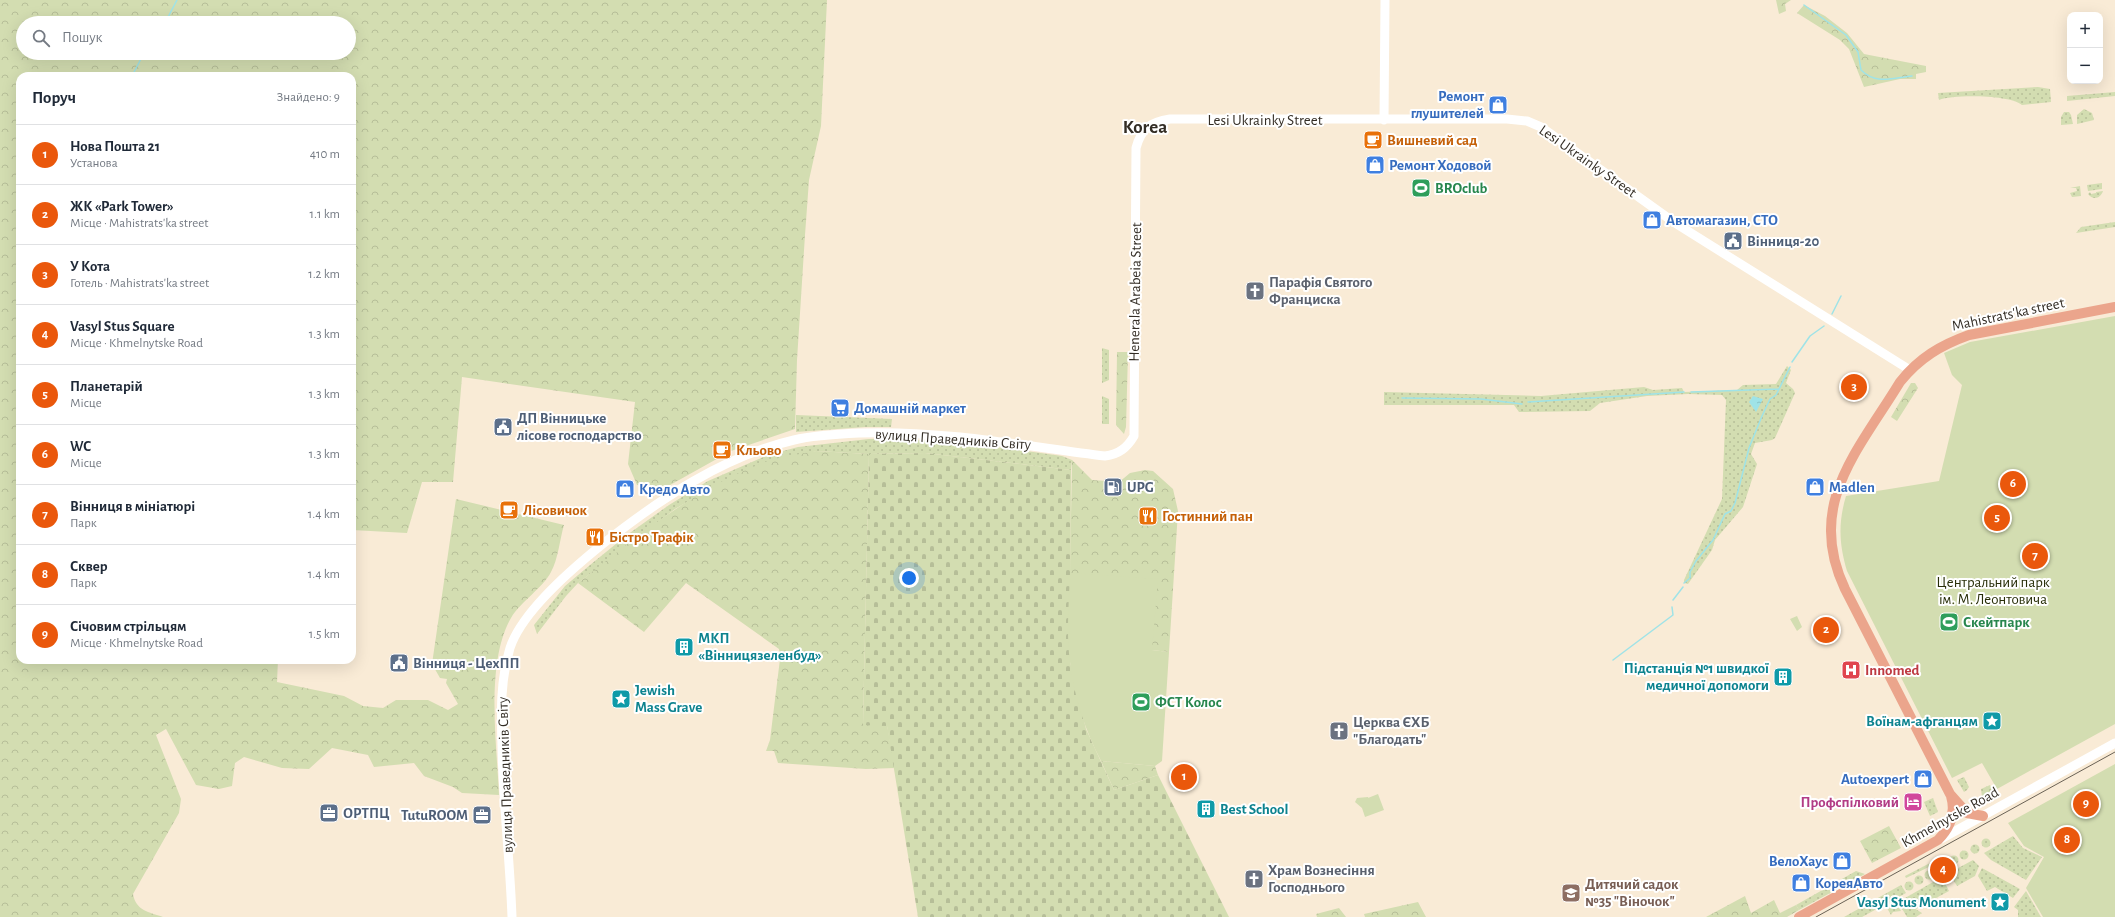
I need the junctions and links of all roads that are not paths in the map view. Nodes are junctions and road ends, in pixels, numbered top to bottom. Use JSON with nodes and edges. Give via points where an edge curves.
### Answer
{"nodes":[{"id":1,"x":1385,"y":0,"type":"edge"},
{"id":2,"x":1384,"y":120,"type":"junction"},
{"id":3,"x":1136,"y":148,"type":"joint"},
{"id":4,"x":2115,"y":307,"type":"edge"},
{"id":5,"x":1910,"y":370,"type":"junction"},
{"id":6,"x":1134,"y":436,"type":"joint"},
{"id":7,"x":2115,"y":742,"type":"edge"},
{"id":8,"x":1950,"y":794,"type":"junction"},
{"id":9,"x":1983,"y":816,"type":"junction"},
{"id":10,"x":1938,"y":840,"type":"junction"},
{"id":11,"x":512,"y":917,"type":"edge"},
{"id":12,"x":1799,"y":917,"type":"edge"}],
"edges":[{"from":1,"to":2,"type":"main road"},
{"from":2,"to":3,"type":"main road","name":"Lesi Ukrainky Street","via":[[1157,121],[1146,127]]},
{"from":2,"to":5,"type":"main road","name":"Lesi Ukrainky Street","via":[[1507,119],[1537,124],[1675,223]]},
{"from":3,"to":6,"type":"main road","name":"Henerala Arabeia Street"},
{"from":4,"to":5,"type":"main road","name":"Mahistrats'ka street","via":[[1969,335],[1932,351]]},
{"from":5,"to":8,"type":"main road","name":"Mahistrats'ka street","via":[[1900,382],[1841,481],[1832,508],[1831,545],[1834,563],[1844,589]]},
{"from":6,"to":11,"type":"main road","name":"вулиця Праведників Світу","via":[[1121,452],[1105,456],[993,440],[921,434],[846,434],[796,440],[765,448],[722,466],[686,486],[621,530],[560,580],[540,603],[511,646],[504,674],[501,708],[503,786]]},
{"from":7,"to":9,"type":"main road","name":"Khmelnytske Road"},
{"from":8,"to":9,"type":"main road","via":[[1967,813]]},
{"from":8,"to":10,"type":"main road","via":[[1952,815],[1948,829]]},
{"from":9,"to":10,"type":"main road","name":"Khmelnytske Road"},
{"from":10,"to":12,"type":"main road","name":"Khmelnytske Road"}]}
